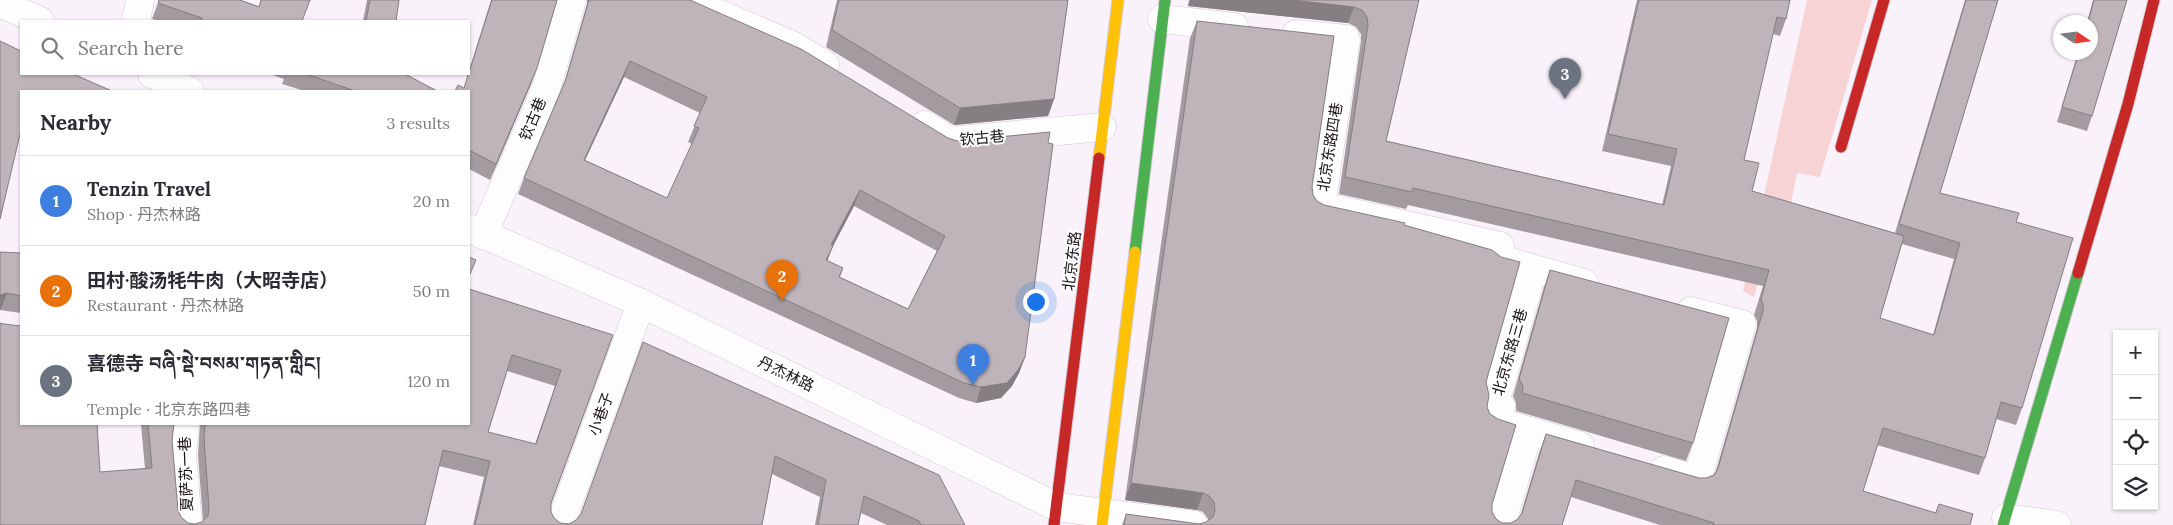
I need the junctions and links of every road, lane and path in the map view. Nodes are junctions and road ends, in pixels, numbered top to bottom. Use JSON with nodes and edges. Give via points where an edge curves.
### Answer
{"nodes":[{"id":1,"x":140,"y":0,"type":"edge"},
{"id":2,"x":572,"y":0,"type":"edge"},
{"id":3,"x":687,"y":0,"type":"edge"},
{"id":4,"x":1118,"y":0,"type":"edge"},
{"id":5,"x":1884,"y":0,"type":"edge"},
{"id":6,"x":2154,"y":0,"type":"edge"},
{"id":7,"x":0,"y":2,"type":"edge"},
{"id":8,"x":1164,"y":10,"type":"edge"},
{"id":9,"x":38,"y":20,"type":"edge"},
{"id":10,"x":136,"y":20,"type":"edge"},
{"id":11,"x":154,"y":75,"type":"edge"},
{"id":12,"x":842,"y":76,"type":"edge"},
{"id":13,"x":188,"y":90,"type":"edge"},
{"id":14,"x":900,"y":111,"type":"edge"},
{"id":15,"x":1102,"y":127,"type":"junction"},
{"id":16,"x":1841,"y":147,"type":"dead end"},
{"id":17,"x":476,"y":231,"type":"edge"},
{"id":18,"x":1533,"y":269,"type":"junction"},
{"id":19,"x":1609,"y":289,"type":"edge"},
{"id":20,"x":641,"y":303,"type":"junction"},
{"id":21,"x":1666,"y":304,"type":"edge"},
{"id":22,"x":185,"y":425,"type":"edge"},
{"id":23,"x":1528,"y":431,"type":"junction"},
{"id":24,"x":1604,"y":453,"type":"edge"},
{"id":25,"x":1641,"y":464,"type":"edge"},
{"id":26,"x":1056,"y":516,"type":"edge"},
{"id":27,"x":1103,"y":520,"type":"edge"},
{"id":28,"x":2005,"y":521,"type":"edge"},
{"id":29,"x":188,"y":525,"type":"edge"},
{"id":30,"x":560,"y":525,"type":"edge"},
{"id":31,"x":1194,"y":525,"type":"edge"},
{"id":32,"x":1501,"y":525,"type":"edge"},
{"id":33,"x":2057,"y":525,"type":"edge"}],
"edges":[{"from":1,"to":10,"type":"street"},
{"from":2,"to":17,"type":"street","name":"钦古巷","via":[[546,89]]},
{"from":3,"to":12,"type":"street","via":[[792,45]]},
{"from":4,"to":15,"type":"main road","name":"北京东路"},
{"from":5,"to":16,"type":"main road"},
{"from":6,"to":28,"type":"main road","via":[[2128,104]]},
{"from":7,"to":9,"type":"street"},
{"from":8,"to":18,"type":"street","name":"北京东路四巷","via":[[1264,30],[1346,39],[1321,206],[1500,246],[1499,260]]},
{"from":8,"to":27,"type":"main road"},
{"from":11,"to":13,"type":"street"},
{"from":14,"to":15,"type":"street","name":"钦古巷","via":[[950,141]]},
{"from":15,"to":26,"type":"main road","name":"北京东路"},
{"from":17,"to":20,"type":"street","name":"丹杰林路"},
{"from":18,"to":19,"type":"street"},
{"from":18,"to":23,"type":"street","name":"北京东路三巷","via":[[1495,403],[1501,406],[1496,421]]},
{"from":20,"to":26,"type":"street","name":"丹杰林路"},
{"from":20,"to":30,"type":"street","name":"小巷子"},
{"from":21,"to":25,"type":"street","via":[[1742,324],[1697,480]]},
{"from":22,"to":29,"type":"street","name":"夏萨苏一巷","via":[[182,455]]},
{"from":23,"to":24,"type":"street"},
{"from":23,"to":32,"type":"street"},
{"from":26,"to":27,"type":"street","name":"丹杰林路"},
{"from":27,"to":31,"type":"street","name":"丹杰林路"},
{"from":28,"to":33,"type":"street"}]}
